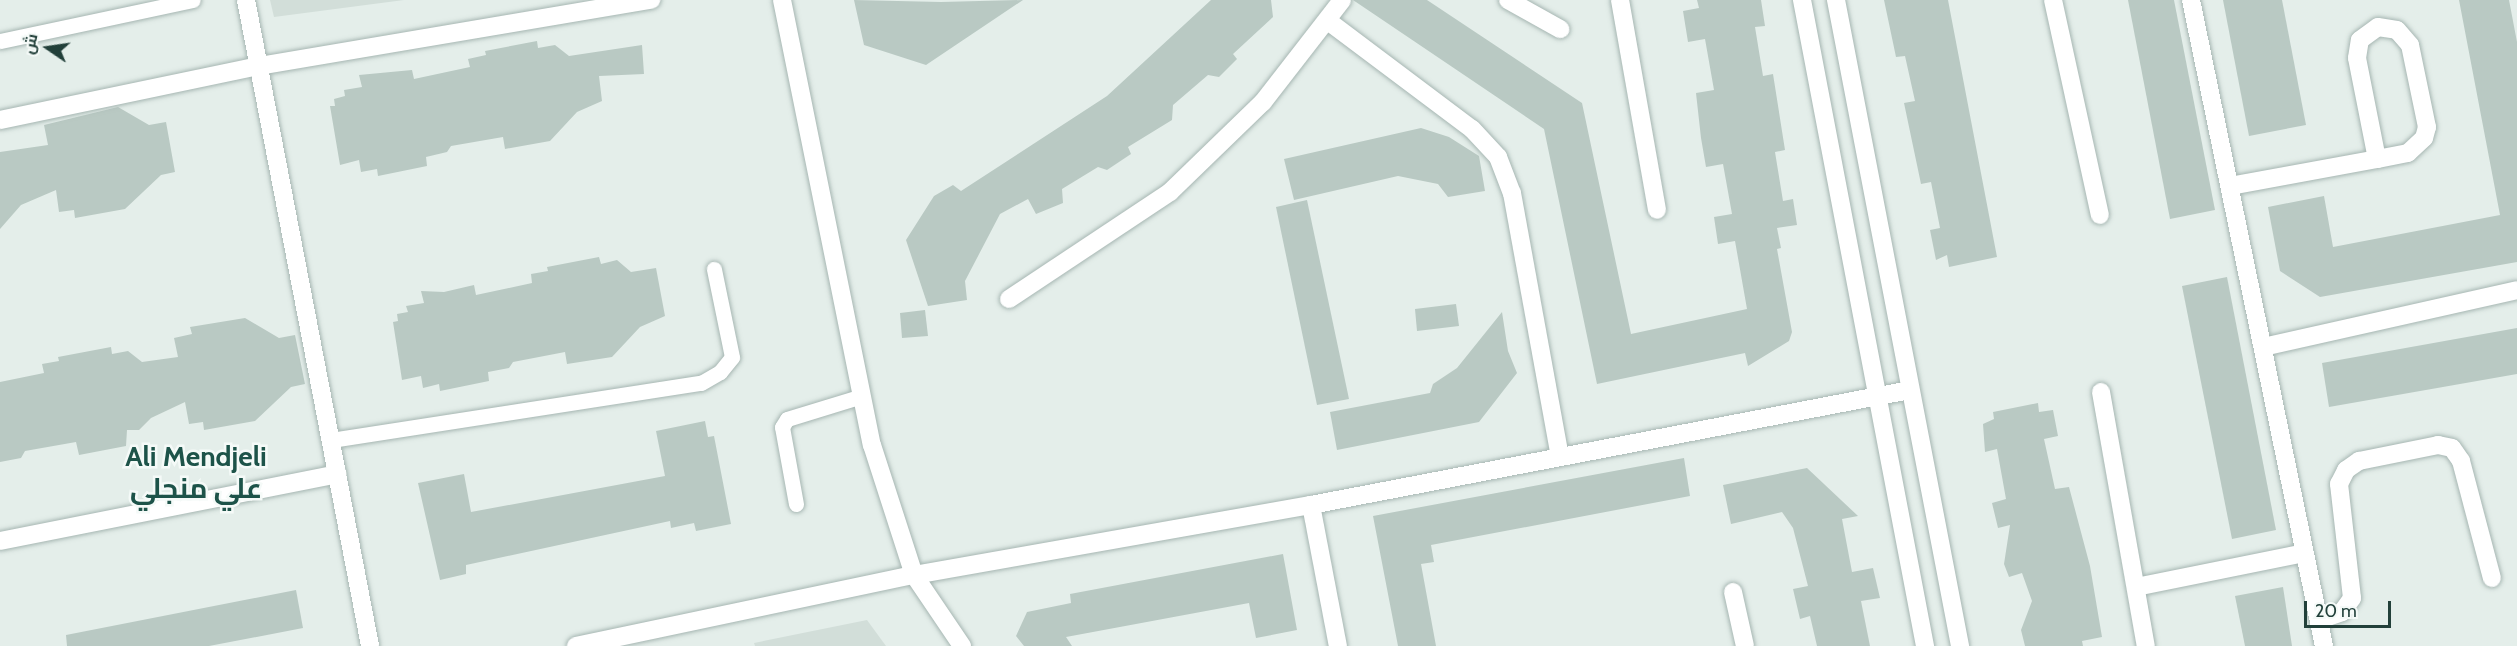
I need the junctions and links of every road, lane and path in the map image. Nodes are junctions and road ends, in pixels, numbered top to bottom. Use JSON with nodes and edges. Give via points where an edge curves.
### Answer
{"nodes":[{"id":1,"x":193,"y":0,"type":"edge"},
{"id":2,"x":246,"y":0,"type":"edge"},
{"id":3,"x":651,"y":0,"type":"edge"},
{"id":4,"x":782,"y":0,"type":"edge"},
{"id":5,"x":1342,"y":0,"type":"edge"},
{"id":6,"x":1508,"y":0,"type":"edge"},
{"id":7,"x":1620,"y":0,"type":"edge"},
{"id":8,"x":1802,"y":0,"type":"edge"},
{"id":9,"x":1836,"y":0,"type":"edge"},
{"id":10,"x":2053,"y":0,"type":"edge"},
{"id":11,"x":2191,"y":0,"type":"edge"},
{"id":12,"x":1328,"y":21,"type":"junction"},
{"id":13,"x":1560,"y":29,"type":"dead end"},
{"id":14,"x":0,"y":41,"type":"edge"},
{"id":15,"x":258,"y":66,"type":"junction"},
{"id":16,"x":0,"y":120,"type":"edge"},
{"id":17,"x":2377,"y":159,"type":"junction"},
{"id":18,"x":2230,"y":186,"type":"junction"},
{"id":19,"x":1657,"y":210,"type":"dead end"},
{"id":20,"x":2100,"y":215,"type":"dead end"},
{"id":21,"x":714,"y":269,"type":"dead end"},
{"id":22,"x":2517,"y":291,"type":"edge"},
{"id":23,"x":1009,"y":299,"type":"dead end"},
{"id":24,"x":2263,"y":347,"type":"junction"},
{"id":25,"x":1910,"y":390,"type":"junction"},
{"id":26,"x":2101,"y":392,"type":"dead end"},
{"id":27,"x":1877,"y":395,"type":"junction"},
{"id":28,"x":862,"y":396,"type":"junction"},
{"id":29,"x":331,"y":440,"type":"junction"},
{"id":30,"x":1560,"y":457,"type":"junction"},
{"id":31,"x":337,"y":474,"type":"junction"},
{"id":32,"x":796,"y":504,"type":"dead end"},
{"id":33,"x":1311,"y":505,"type":"junction"},
{"id":34,"x":0,"y":542,"type":"edge"},
{"id":35,"x":2305,"y":553,"type":"junction"},
{"id":36,"x":914,"y":575,"type":"junction"},
{"id":37,"x":2492,"y":578,"type":"dead end"},
{"id":38,"x":2136,"y":587,"type":"junction"},
{"id":39,"x":1733,"y":592,"type":"dead end"},
{"id":40,"x":2319,"y":620,"type":"junction"},
{"id":41,"x":370,"y":646,"type":"edge"},
{"id":42,"x":576,"y":646,"type":"edge"},
{"id":43,"x":962,"y":646,"type":"edge"},
{"id":44,"x":1338,"y":646,"type":"edge"},
{"id":45,"x":1745,"y":646,"type":"edge"},
{"id":46,"x":1925,"y":646,"type":"edge"},
{"id":47,"x":1960,"y":646,"type":"edge"},
{"id":48,"x":2146,"y":646,"type":"edge"},
{"id":49,"x":2324,"y":646,"type":"edge"}],
"edges":[{"from":1,"to":14,"type":"lane"},
{"from":2,"to":15,"type":"street"},
{"from":3,"to":15,"type":"street"},
{"from":4,"to":28,"type":"street"},
{"from":5,"to":12,"type":"street"},
{"from":6,"to":13,"type":"street"},
{"from":7,"to":19,"type":"street"},
{"from":8,"to":27,"type":"street"},
{"from":9,"to":25,"type":"street"},
{"from":10,"to":20,"type":"street"},
{"from":11,"to":18,"type":"street"},
{"from":12,"to":23,"type":"street","via":[[1263,102],[1170,192]]},
{"from":12,"to":30,"type":"street","via":[[1472,129],[1498,157],[1512,193]]},
{"from":15,"to":16,"type":"street"},
{"from":15,"to":29,"type":"street"},
{"from":17,"to":17,"type":"street","via":[[2418,147],[2427,127],[2410,45],[2397,30],[2388,27],[2367,32],[2357,49]]},
{"from":17,"to":18,"type":"street"},
{"from":18,"to":24,"type":"street"},
{"from":21,"to":29,"type":"lane","via":[[732,357],[720,372],[701,383]]},
{"from":22,"to":24,"type":"street"},
{"from":24,"to":35,"type":"street"},
{"from":25,"to":27,"type":"street"},
{"from":25,"to":47,"type":"street"},
{"from":26,"to":38,"type":"street"},
{"from":27,"to":30,"type":"street"},
{"from":27,"to":46,"type":"street"},
{"from":28,"to":32,"type":"lane","via":[[787,419],[782,427]]},
{"from":28,"to":36,"type":"street","via":[[876,456]]},
{"from":29,"to":31,"type":"street"},
{"from":30,"to":33,"type":"street"},
{"from":31,"to":34,"type":"street"},
{"from":31,"to":41,"type":"street"},
{"from":33,"to":36,"type":"street"},
{"from":33,"to":44,"type":"street"},
{"from":35,"to":38,"type":"street"},
{"from":35,"to":40,"type":"street"},
{"from":36,"to":42,"type":"street"},
{"from":36,"to":43,"type":"street"},
{"from":37,"to":40,"type":"street","via":[[2461,461],[2452,448],[2438,445],[2360,461],[2346,470],[2339,484],[2352,598],[2342,612]]},
{"from":38,"to":48,"type":"street"},
{"from":39,"to":45,"type":"street"},
{"from":40,"to":49,"type":"street"}]}
